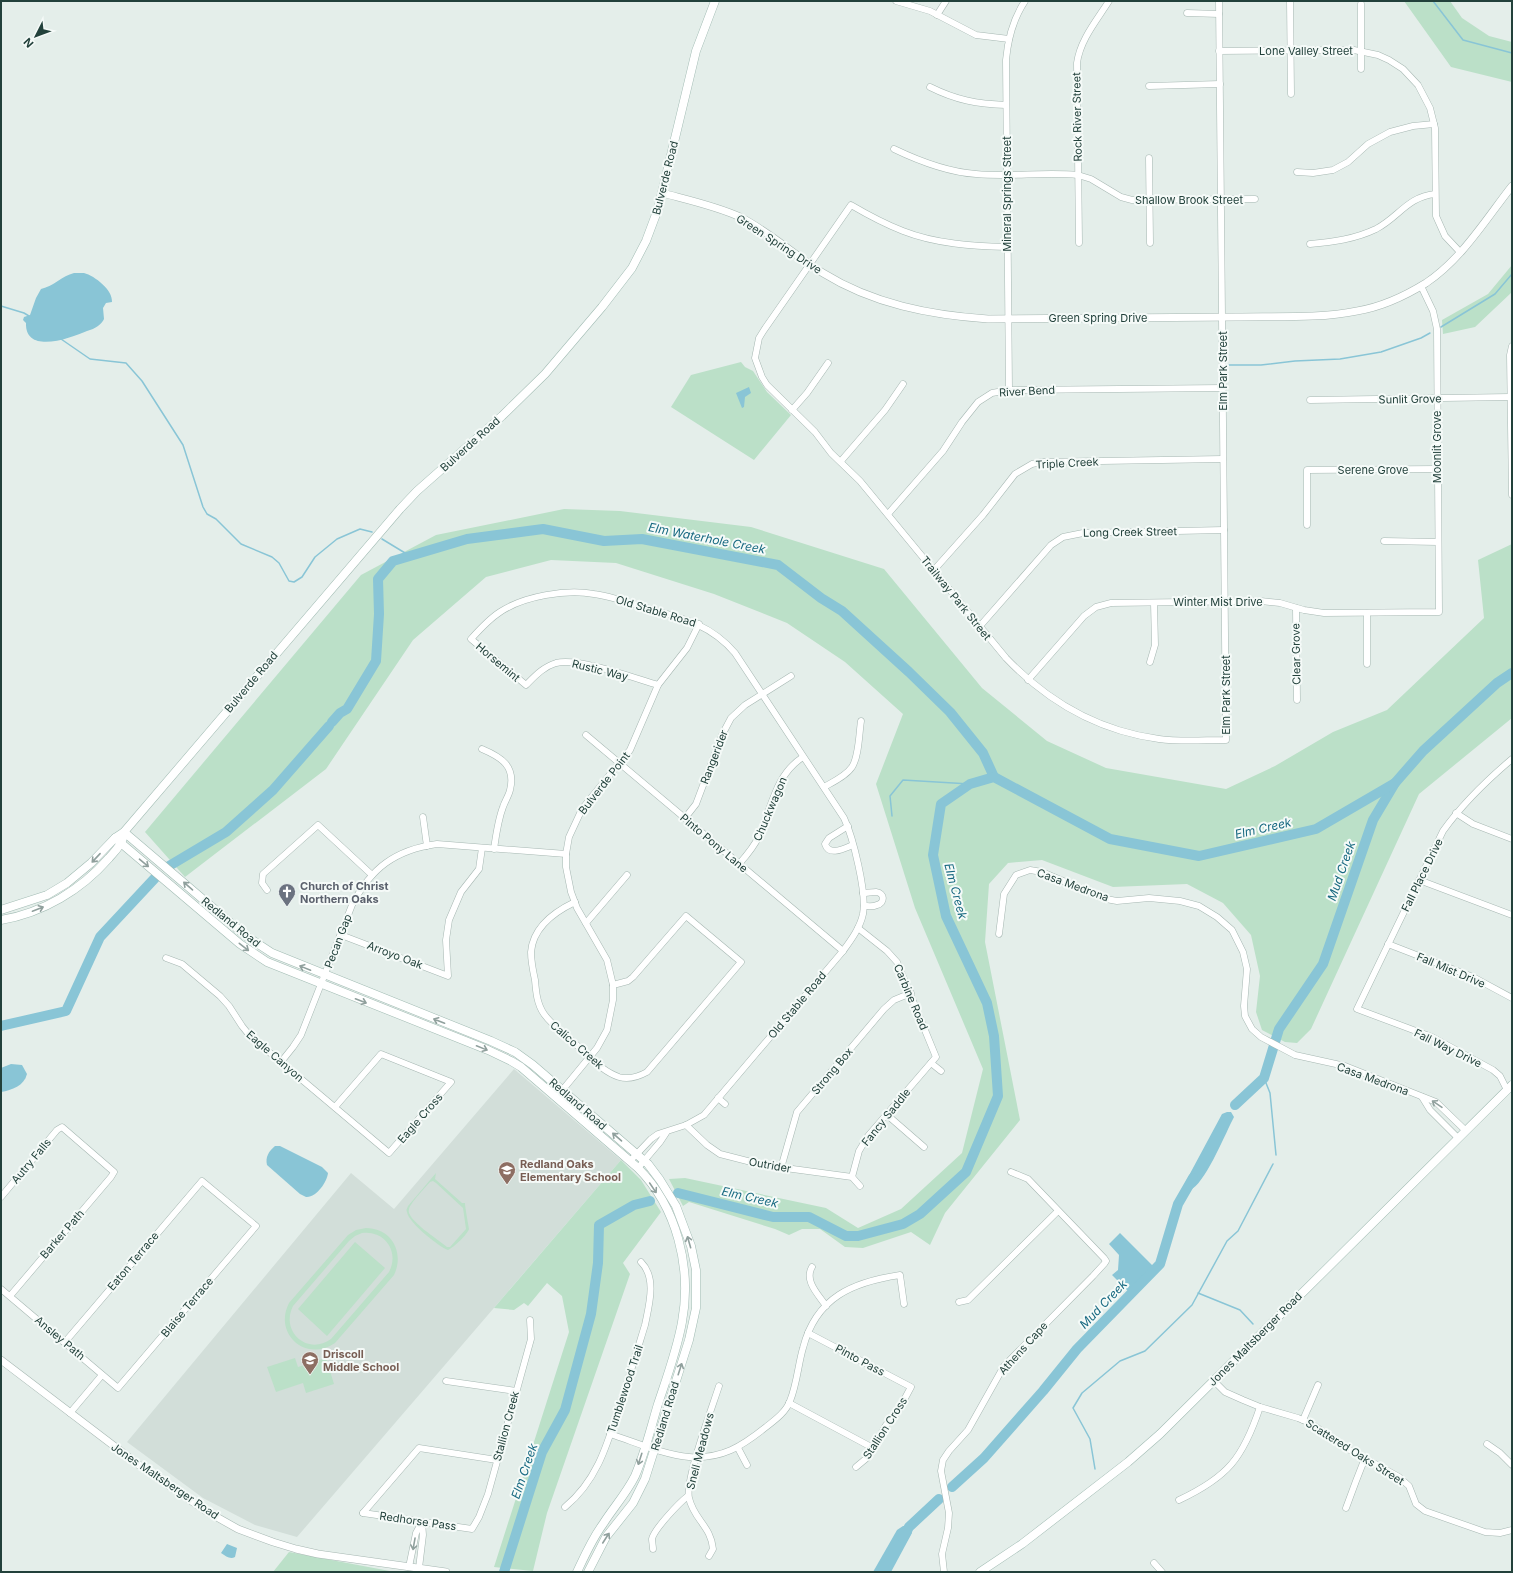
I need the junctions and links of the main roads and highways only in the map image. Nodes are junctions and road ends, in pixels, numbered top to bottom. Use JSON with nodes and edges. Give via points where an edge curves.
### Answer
{"nodes":[{"id":1,"x":715,"y":1,"type":"edge"},
{"id":2,"x":124,"y":832,"type":"junction"},
{"id":3,"x":115,"y":838,"type":"junction"},
{"id":4,"x":122,"y":843,"type":"junction"},
{"id":5,"x":1,"y":910,"type":"edge"},
{"id":6,"x":1,"y":920,"type":"edge"},
{"id":7,"x":1509,"y":1087,"type":"edge"},
{"id":8,"x":577,"y":1572,"type":"edge"},
{"id":9,"x":588,"y":1572,"type":"edge"},
{"id":10,"x":980,"y":1572,"type":"edge"}],
"edges":[{"from":1,"to":2,"type":"main road","name":"Bulverde Road","via":[[696,51],[651,230],[632,268],[545,374],[400,509]]},
{"from":2,"to":3,"type":"main road","name":"Bulverde Road"},
{"from":2,"to":4,"type":"main road"},
{"from":9,"to":2,"type":"main road","name":"Redland Road","one_way":true,"via":[[606,1537],[632,1503],[645,1479],[690,1340],[696,1308],[696,1270],[689,1240],[676,1206],[660,1180],[644,1160],[515,1052],[272,954],[255,943]]},
{"from":3,"to":4,"type":"main road","name":"Redland Road"},
{"from":3,"to":5,"type":"main road","name":"Bulverde Road","one_way":true,"via":[[67,883],[47,895]]},
{"from":6,"to":4,"type":"main road","one_way":true,"via":[[15,918],[42,908],[62,897],[85,882]]},
{"from":4,"to":8,"type":"main road","name":"Redland Road","one_way":true,"via":[[250,952],[267,962],[488,1050],[521,1068],[638,1168],[651,1185],[670,1216],[681,1250],[685,1272],[683,1322],[635,1475],[597,1533]]},
{"from":7,"to":10,"type":"main road","name":"Jones Maltsberger Road","via":[[1160,1434],[1022,1544]]}]}
